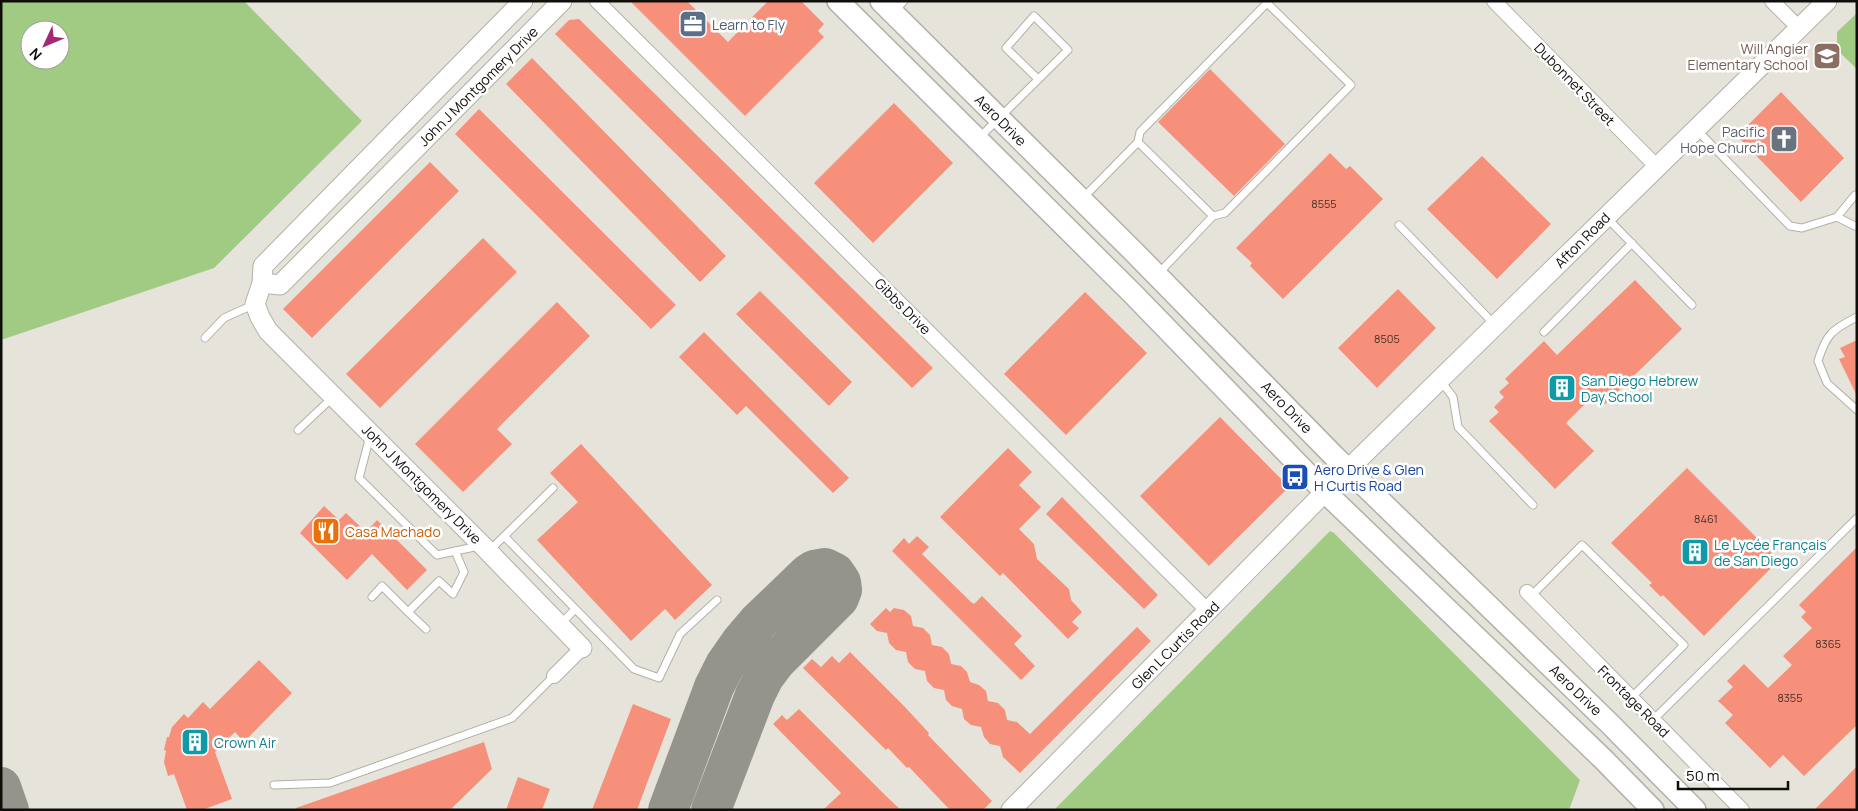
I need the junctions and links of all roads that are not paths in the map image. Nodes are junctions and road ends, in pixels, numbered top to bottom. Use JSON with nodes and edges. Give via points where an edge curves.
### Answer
{"nodes":[{"id":1,"x":523,"y":1,"type":"edge"},
{"id":2,"x":562,"y":1,"type":"edge"},
{"id":3,"x":597,"y":1,"type":"edge"},
{"id":4,"x":838,"y":1,"type":"edge"},
{"id":5,"x":1494,"y":1,"type":"edge"},
{"id":6,"x":1772,"y":1,"type":"edge"},
{"id":7,"x":1827,"y":1,"type":"edge"},
{"id":8,"x":893,"y":5,"type":"edge"},
{"id":9,"x":1799,"y":28,"type":"junction"},
{"id":10,"x":1038,"y":80,"type":"junction"},
{"id":11,"x":999,"y":118,"type":"junction"},
{"id":12,"x":1696,"y":129,"type":"junction"},
{"id":13,"x":977,"y":139,"type":"junction"},
{"id":14,"x":1138,"y":142,"type":"junction"},
{"id":15,"x":1656,"y":167,"type":"junction"},
{"id":16,"x":1857,"y":195,"type":"edge"},
{"id":17,"x":1081,"y":199,"type":"junction"},
{"id":18,"x":1213,"y":216,"type":"junction"},
{"id":19,"x":1606,"y":217,"type":"junction"},
{"id":20,"x":1837,"y":217,"type":"junction"},
{"id":21,"x":1399,"y":225,"type":"dead end"},
{"id":22,"x":1857,"y":227,"type":"edge"},
{"id":23,"x":1632,"y":243,"type":"junction"},
{"id":24,"x":1157,"y":275,"type":"junction"},
{"id":25,"x":262,"y":283,"type":"junction"},
{"id":26,"x":255,"y":304,"type":"junction"},
{"id":27,"x":1692,"y":305,"type":"dead end"},
{"id":28,"x":1857,"y":318,"type":"edge"},
{"id":29,"x":1496,"y":325,"type":"junction"},
{"id":30,"x":1544,"y":332,"type":"dead end"},
{"id":31,"x":205,"y":338,"type":"dead end"},
{"id":32,"x":1440,"y":380,"type":"junction"},
{"id":33,"x":334,"y":396,"type":"junction"},
{"id":34,"x":1857,"y":410,"type":"edge"},
{"id":35,"x":298,"y":430,"type":"dead end"},
{"id":36,"x":370,"y":433,"type":"junction"},
{"id":37,"x":1337,"y":480,"type":"junction"},
{"id":38,"x":553,"y":488,"type":"dead end"},
{"id":39,"x":1533,"y":505,"type":"dead end"},
{"id":40,"x":1857,"y":518,"type":"edge"},
{"id":41,"x":504,"y":536,"type":"junction"},
{"id":42,"x":485,"y":548,"type":"junction"},
{"id":43,"x":456,"y":551,"type":"junction"},
{"id":44,"x":1529,"y":594,"type":"joint"},
{"id":45,"x":372,"y":596,"type":"dead end"},
{"id":46,"x":717,"y":600,"type":"dead end"},
{"id":47,"x":575,"y":609,"type":"junction"},
{"id":48,"x":1208,"y":611,"type":"junction"},
{"id":49,"x":408,"y":612,"type":"junction"},
{"id":50,"x":560,"y":625,"type":"junction"},
{"id":51,"x":426,"y":629,"type":"dead end"},
{"id":52,"x":582,"y":648,"type":"joint"},
{"id":53,"x":554,"y":676,"type":"joint"},
{"id":54,"x":1632,"y":698,"type":"junction"},
{"id":55,"x":1653,"y":720,"type":"junction"},
{"id":56,"x":274,"y":785,"type":"dead end"},
{"id":57,"x":1011,"y":810,"type":"edge"},
{"id":58,"x":1653,"y":810,"type":"edge"},
{"id":59,"x":1696,"y":810,"type":"edge"},
{"id":60,"x":1742,"y":810,"type":"edge"}],
"edges":[{"from":1,"to":25,"type":"street","name":"John J Montgomery Drive","via":[[263,266]]},
{"from":2,"to":25,"type":"street","name":"John J Montgomery Drive","via":[[280,285]]},
{"from":3,"to":48,"type":"street","name":"Gibbs Drive"},
{"from":4,"to":13,"type":"main road","name":"Aero Drive"},
{"from":5,"to":15,"type":"street","name":"Dubonnet Street"},
{"from":6,"to":9,"type":"street"},
{"from":7,"to":9,"type":"street","name":"Afton Road"},
{"from":8,"to":11,"type":"main road","name":"Aero Drive"},
{"from":9,"to":12,"type":"street","name":"Afton Road"},
{"from":10,"to":10,"type":"lane","via":[[1068,50],[1034,16],[1006,48]]},
{"from":10,"to":11,"type":"lane"},
{"from":11,"to":13,"type":"lane"},
{"from":11,"to":17,"type":"main road","name":"Aero Drive"},
{"from":12,"to":15,"type":"street","name":"Afton Road"},
{"from":12,"to":20,"type":"lane","via":[[1790,226],[1802,228]]},
{"from":13,"to":37,"type":"main road","name":"Aero Drive","via":[[1134,295]]},
{"from":14,"to":17,"type":"lane"},
{"from":14,"to":18,"type":"lane"},
{"from":14,"to":18,"type":"lane","via":[[1140,132],[1267,3],[1351,85],[1225,213]]},
{"from":15,"to":19,"type":"street","name":"Afton Road"},
{"from":16,"to":20,"type":"lane"},
{"from":17,"to":24,"type":"main road","name":"Aero Drive"},
{"from":18,"to":24,"type":"lane"},
{"from":19,"to":23,"type":"lane"},
{"from":19,"to":29,"type":"street","name":"Afton Road"},
{"from":20,"to":22,"type":"lane"},
{"from":21,"to":29,"type":"lane"},
{"from":23,"to":27,"type":"lane"},
{"from":23,"to":30,"type":"lane"},
{"from":24,"to":37,"type":"main road","name":"Aero Drive"},
{"from":25,"to":26,"type":"street","name":"John J Montgomery Drive"},
{"from":26,"to":31,"type":"lane","via":[[224,318]]},
{"from":26,"to":33,"type":"street","name":"John J Montgomery Drive","via":[[268,331]]},
{"from":28,"to":34,"type":"lane","via":[[1837,327],[1824,342],[1818,362],[1827,383]]},
{"from":29,"to":32,"type":"street","name":"Afton Road"},
{"from":32,"to":37,"type":"street","name":"Afton Road"},
{"from":32,"to":39,"type":"lane","via":[[1452,397],[1458,426]]},
{"from":33,"to":35,"type":"lane"},
{"from":33,"to":36,"type":"street","name":"John J Montgomery Drive"},
{"from":36,"to":42,"type":"street","name":"John J Montgomery Drive"},
{"from":36,"to":43,"type":"lane","via":[[359,478],[437,555]]},
{"from":37,"to":48,"type":"street","name":"Glen L Curtis Road"},
{"from":37,"to":58,"type":"main road","name":"Aero Drive"},
{"from":37,"to":59,"type":"main road","name":"Aero Drive","via":[[1610,724]]},
{"from":38,"to":41,"type":"lane"},
{"from":40,"to":55,"type":"lane"},
{"from":41,"to":42,"type":"lane"},
{"from":41,"to":47,"type":"lane"},
{"from":42,"to":43,"type":"lane"},
{"from":42,"to":50,"type":"street","name":"John J Montgomery Drive"},
{"from":43,"to":49,"type":"lane","via":[[464,572],[452,594],[439,581]]},
{"from":44,"to":54,"type":"street","name":"Frontage Road"},
{"from":44,"to":54,"type":"lane","via":[[1582,545],[1684,645]]},
{"from":45,"to":49,"type":"lane","via":[[382,586]]},
{"from":46,"to":47,"type":"lane","via":[[680,634],[659,678],[634,669]]},
{"from":47,"to":50,"type":"lane"},
{"from":48,"to":57,"type":"street","name":"Glen L Curtis Road"},
{"from":49,"to":51,"type":"lane"},
{"from":50,"to":52,"type":"street","name":"John J Montgomery Drive"},
{"from":52,"to":53,"type":"street","name":"John J Montgomery Drive"},
{"from":53,"to":56,"type":"lane","via":[[512,718],[330,783]]},
{"from":54,"to":55,"type":"street","name":"Frontage Road"},
{"from":55,"to":60,"type":"street","name":"Frontage Road"}]}
